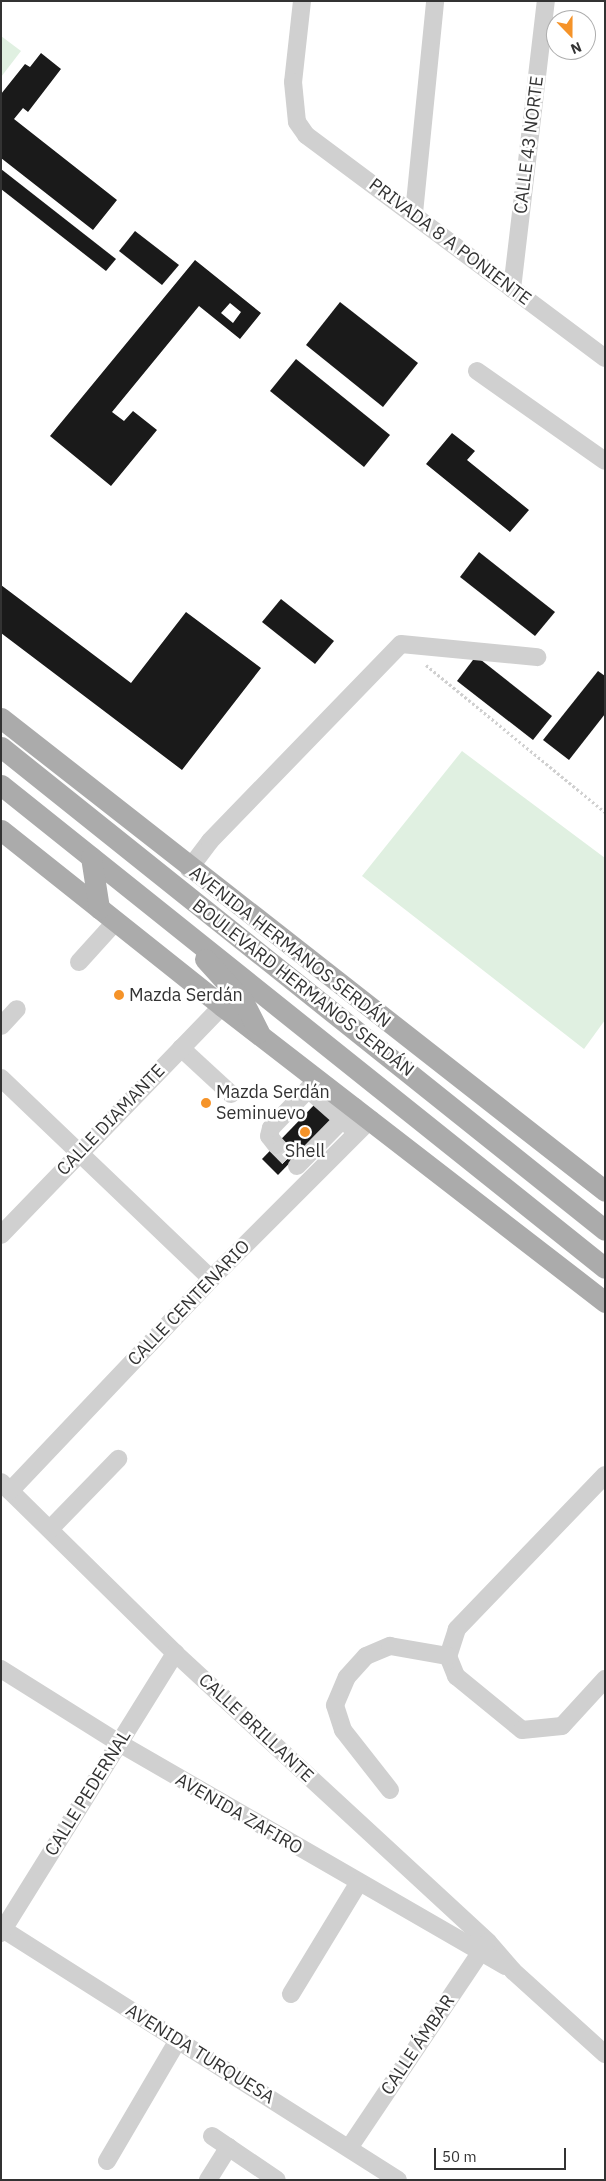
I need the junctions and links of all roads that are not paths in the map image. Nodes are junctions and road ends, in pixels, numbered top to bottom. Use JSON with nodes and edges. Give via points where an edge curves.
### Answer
{"nodes":[{"id":1,"x":302,"y":1,"type":"edge"},
{"id":2,"x":435,"y":1,"type":"edge"},
{"id":3,"x":546,"y":1,"type":"edge"},
{"id":4,"x":414,"y":213,"type":"junction"},
{"id":5,"x":512,"y":289,"type":"junction"},
{"id":6,"x":605,"y":358,"type":"edge"},
{"id":7,"x":477,"y":371,"type":"dead end"},
{"id":8,"x":605,"y":461,"type":"edge"},
{"id":9,"x":536,"y":657,"type":"dead end"},
{"id":10,"x":1,"y":718,"type":"edge"},
{"id":11,"x":1,"y":747,"type":"edge"},
{"id":12,"x":1,"y":785,"type":"edge"},
{"id":13,"x":1,"y":830,"type":"edge"},
{"id":14,"x":91,"y":857,"type":"junction"},
{"id":15,"x":189,"y":868,"type":"junction"},
{"id":16,"x":99,"y":908,"type":"junction"},
{"id":17,"x":116,"y":921,"type":"junction"},
{"id":18,"x":198,"y":943,"type":"junction"},
{"id":19,"x":79,"y":962,"type":"dead end"},
{"id":20,"x":222,"y":1006,"type":"junction"},
{"id":21,"x":17,"y":1009,"type":"dead end"},
{"id":22,"x":1,"y":1026,"type":"edge"},
{"id":23,"x":260,"y":1035,"type":"junction"},
{"id":24,"x":181,"y":1048,"type":"junction"},
{"id":25,"x":1,"y":1078,"type":"edge"},
{"id":26,"x":313,"y":1084,"type":"junction"},
{"id":27,"x":380,"y":1089,"type":"junction"},
{"id":28,"x":230,"y":1094,"type":"dead end"},
{"id":29,"x":356,"y":1119,"type":"junction"},
{"id":30,"x":276,"y":1145,"type":"tunnel mouth"},
{"id":31,"x":80,"y":1153,"type":"junction"},
{"id":32,"x":311,"y":1180,"type":"junction"},
{"id":33,"x":452,"y":1183,"type":"junction"},
{"id":34,"x":605,"y":1191,"type":"edge"},
{"id":35,"x":605,"y":1230,"type":"edge"},
{"id":36,"x":1,"y":1235,"type":"edge"},
{"id":37,"x":605,"y":1268,"type":"edge"},
{"id":38,"x":211,"y":1279,"type":"junction"},
{"id":39,"x":605,"y":1302,"type":"edge"},
{"id":40,"x":118,"y":1459,"type":"dead end"},
{"id":41,"x":605,"y":1475,"type":"edge"},
{"id":42,"x":6,"y":1487,"type":"edge"},
{"id":43,"x":50,"y":1530,"type":"junction"},
{"id":44,"x":175,"y":1653,"type":"junction"},
{"id":45,"x":448,"y":1656,"type":"junction"},
{"id":46,"x":1,"y":1669,"type":"edge"},
{"id":47,"x":605,"y":1679,"type":"edge"},
{"id":48,"x":119,"y":1743,"type":"junction"},
{"id":49,"x":390,"y":1790,"type":"dead end"},
{"id":50,"x":358,"y":1884,"type":"junction"},
{"id":51,"x":2,"y":1930,"type":"edge"},
{"id":52,"x":484,"y":1948,"type":"junction"},
{"id":53,"x":291,"y":1994,"type":"dead end"},
{"id":54,"x":178,"y":2040,"type":"junction"},
{"id":55,"x":605,"y":2054,"type":"edge"},
{"id":56,"x":212,"y":2136,"type":"dead end"},
{"id":57,"x":229,"y":2147,"type":"junction"},
{"id":58,"x":348,"y":2148,"type":"junction"},
{"id":59,"x":106,"y":2161,"type":"dead end"},
{"id":60,"x":208,"y":2180,"type":"edge"},
{"id":61,"x":277,"y":2180,"type":"edge"},
{"id":62,"x":398,"y":2180,"type":"edge"}],
"edges":[{"from":1,"to":4,"type":"street","name":"PRIVADA 8 A PONIENTE","via":[[293,82],[297,122],[306,134]]},
{"from":2,"to":4,"type":"street"},
{"from":3,"to":5,"type":"street","name":"CALLE 43 NORTE"},
{"from":4,"to":5,"type":"street","name":"PRIVADA 8 A PONIENTE"},
{"from":5,"to":6,"type":"street","name":"PRIVADA 8 A PONIENTE"},
{"from":7,"to":8,"type":"street"},
{"from":9,"to":15,"type":"street","via":[[401,644],[210,841]]},
{"from":10,"to":15,"type":"main road","name":"AVENIDA HERMANOS SERDÁN"},
{"from":11,"to":35,"type":"main road","name":"BOULEVARD HERMANOS SERDÁN"},
{"from":12,"to":14,"type":"main road","name":"BOULEVARD HERMANOS SERDÁN"},
{"from":13,"to":16,"type":"main road"},
{"from":14,"to":16,"type":"main road"},
{"from":14,"to":18,"type":"main road","name":"BOULEVARD HERMANOS SERDÁN"},
{"from":15,"to":34,"type":"main road","name":"AVENIDA HERMANOS SERDÁN"},
{"from":16,"to":17,"type":"main road"},
{"from":17,"to":19,"type":"street"},
{"from":17,"to":20,"type":"main road"},
{"from":18,"to":23,"type":"main road","via":[[206,964],[243,1001]]},
{"from":18,"to":27,"type":"main road","name":"BOULEVARD HERMANOS SERDÁN"},
{"from":20,"to":23,"type":"main road"},
{"from":20,"to":24,"type":"street","name":"CALLE DIAMANTE"},
{"from":21,"to":22,"type":"street"},
{"from":23,"to":26,"type":"main road"},
{"from":24,"to":28,"type":"street"},
{"from":24,"to":31,"type":"street","name":"CALLE DIAMANTE"},
{"from":25,"to":31,"type":"street"},
{"from":26,"to":29,"type":"main road"},
{"from":26,"to":30,"type":"street","via":[[269,1132]]},
{"from":27,"to":33,"type":"main road","via":[[382,1101],[390,1112],[445,1161],[451,1170]]},
{"from":27,"to":37,"type":"main road","name":"BOULEVARD HERMANOS SERDÁN"},
{"from":29,"to":32,"type":"street","name":"CALLE CENTENARIO"},
{"from":29,"to":32,"type":"street","via":[[295,1163]]},
{"from":29,"to":33,"type":"main road"},
{"from":31,"to":36,"type":"street","name":"CALLE DIAMANTE"},
{"from":31,"to":38,"type":"street"},
{"from":32,"to":38,"type":"street","name":"CALLE CENTENARIO"},
{"from":33,"to":39,"type":"main road"},
{"from":38,"to":42,"type":"street","name":"CALLE CENTENARIO"},
{"from":40,"to":43,"type":"street"},
{"from":41,"to":45,"type":"street","via":[[457,1629]]},
{"from":42,"to":43,"type":"street","name":"CALLE BRILLANTE"},
{"from":43,"to":44,"type":"street","name":"CALLE BRILLANTE"},
{"from":44,"to":48,"type":"street","name":"CALLE PEDERNAL"},
{"from":44,"to":52,"type":"street","name":"CALLE BRILLANTE"},
{"from":45,"to":47,"type":"street","via":[[456,1676],[522,1730],[562,1726]]},
{"from":45,"to":49,"type":"street","via":[[390,1646],[366,1656],[347,1677],[336,1705],[343,1730]]},
{"from":46,"to":48,"type":"street","name":"AVENIDA ZAFIRO"},
{"from":48,"to":50,"type":"street","name":"AVENIDA ZAFIRO"},
{"from":48,"to":51,"type":"street","name":"CALLE PEDERNAL"},
{"from":50,"to":52,"type":"street","name":"AVENIDA ZAFIRO"},
{"from":50,"to":53,"type":"street"},
{"from":51,"to":54,"type":"street","name":"AVENIDA TURQUESA"},
{"from":52,"to":55,"type":"street","name":"CALLE BRILLANTE"},
{"from":52,"to":58,"type":"street","name":"CALLE ÁMBAR"},
{"from":54,"to":58,"type":"street","name":"AVENIDA TURQUESA"},
{"from":54,"to":59,"type":"street"},
{"from":56,"to":57,"type":"street"},
{"from":57,"to":60,"type":"street"},
{"from":57,"to":61,"type":"street"},
{"from":58,"to":62,"type":"street","name":"AVENIDA TURQUESA"}]}
